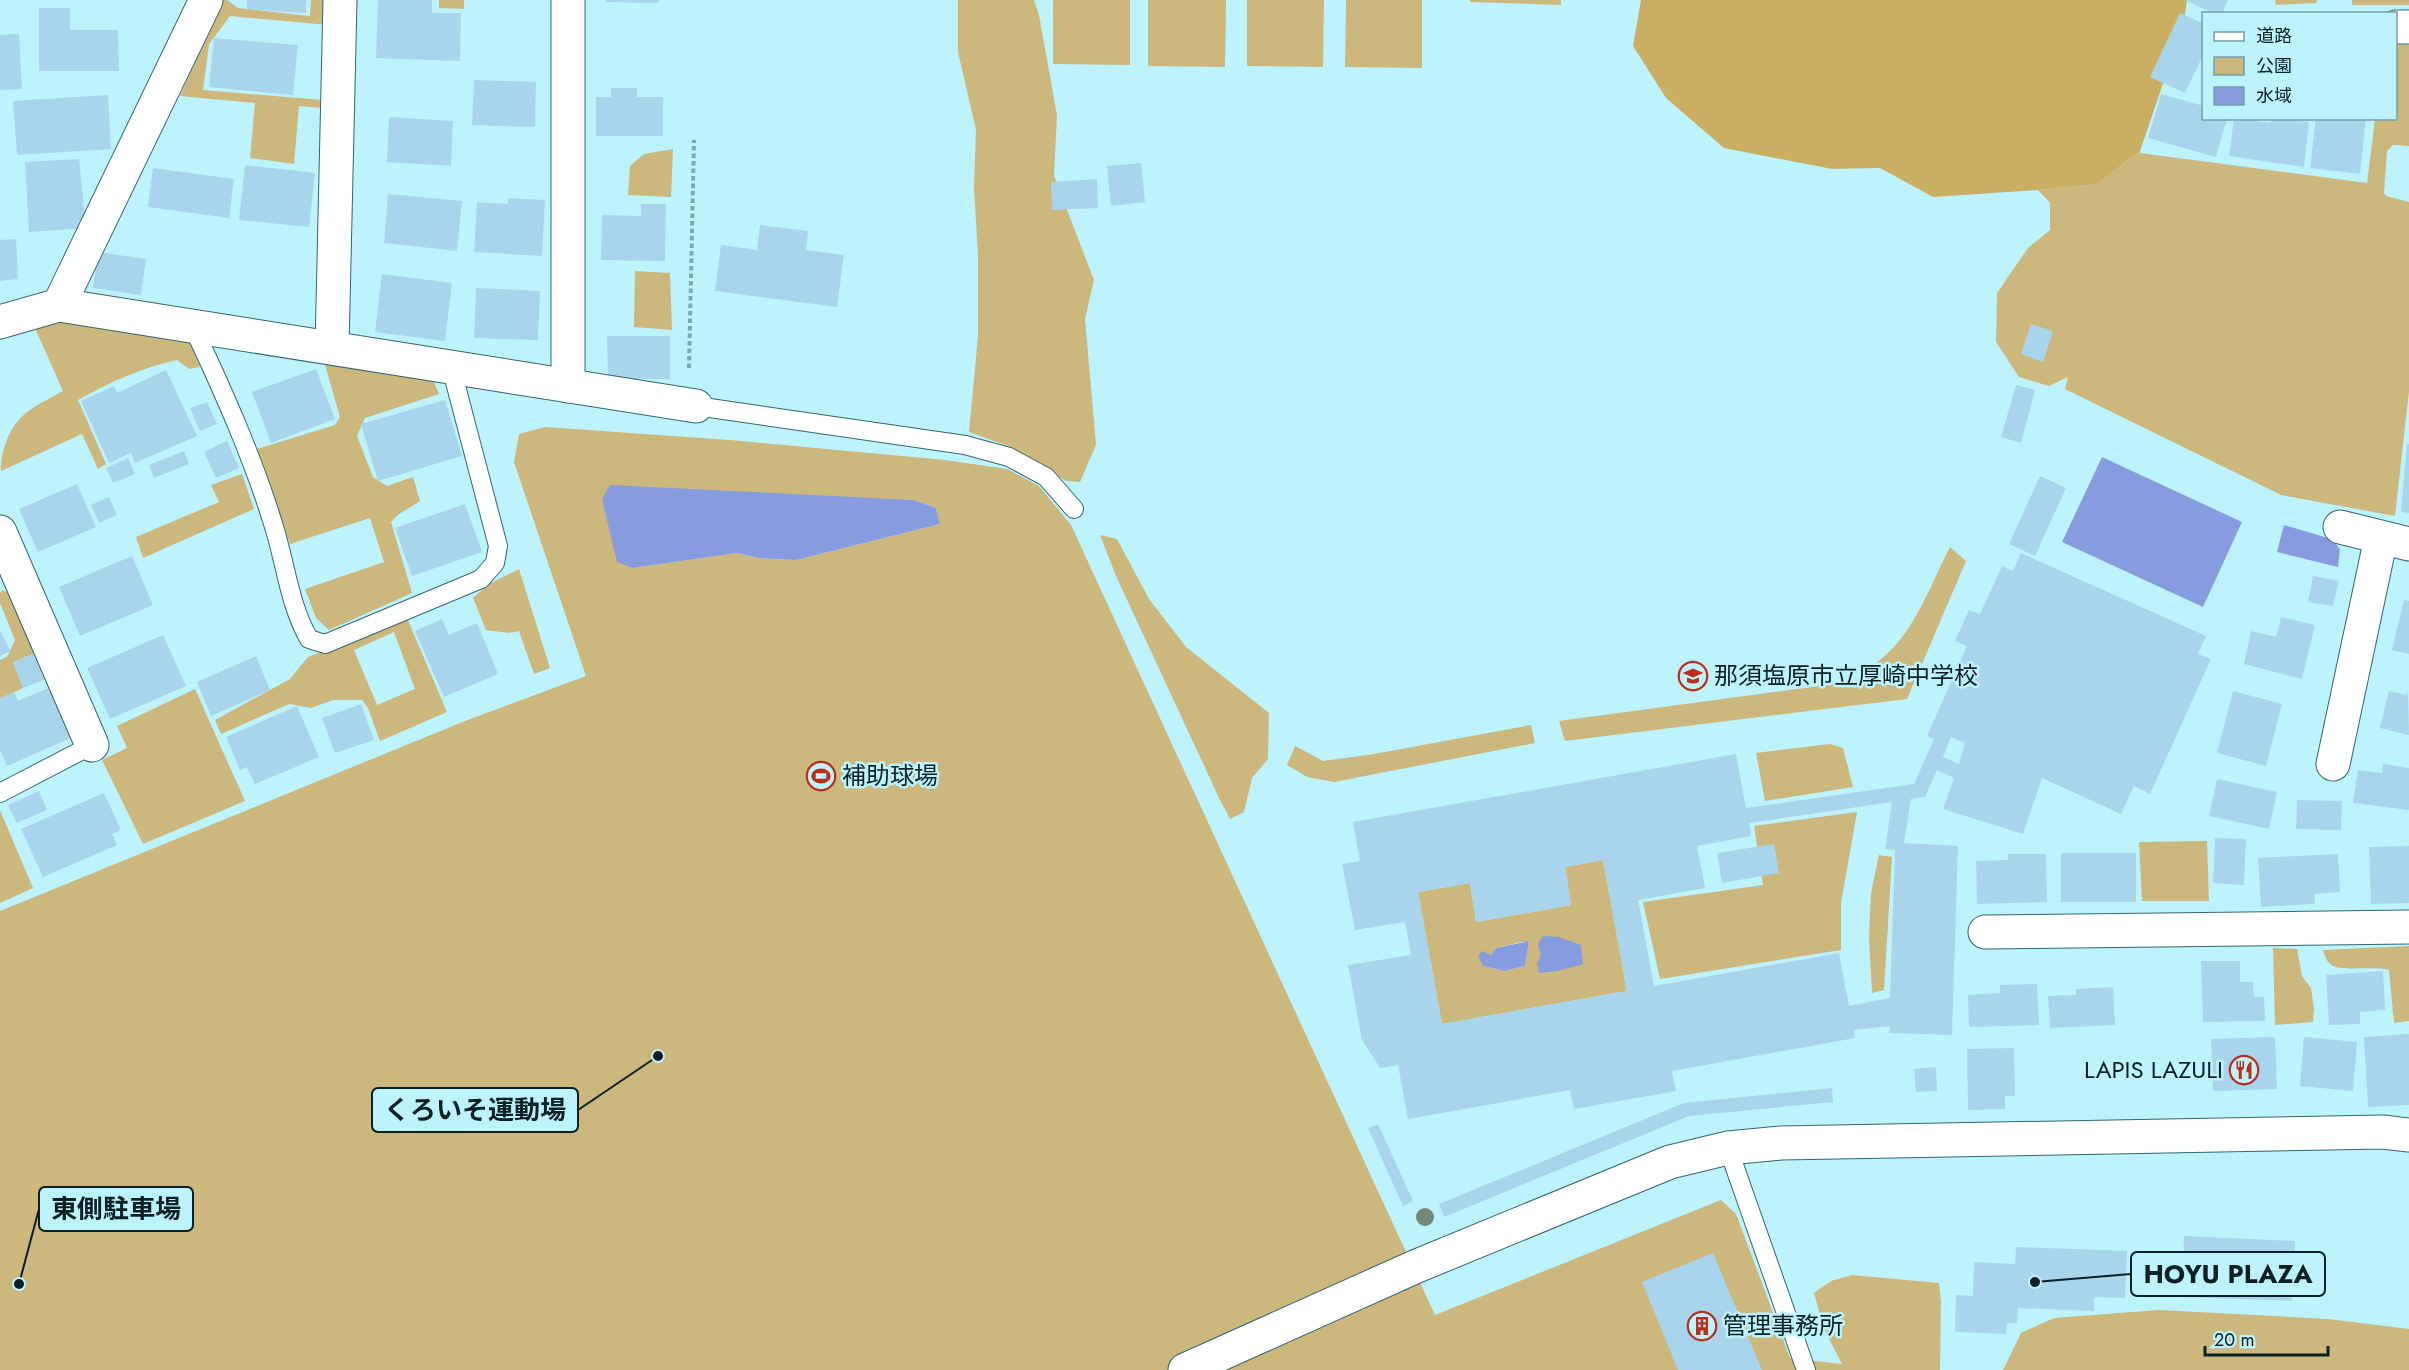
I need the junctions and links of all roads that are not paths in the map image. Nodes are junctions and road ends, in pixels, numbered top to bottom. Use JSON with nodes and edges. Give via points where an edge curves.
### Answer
{"nodes":[{"id":1,"x":206,"y":0,"type":"edge"},
{"id":2,"x":340,"y":0,"type":"edge"},
{"id":3,"x":568,"y":0,"type":"edge"},
{"id":4,"x":59,"y":305,"type":"junction"},
{"id":5,"x":0,"y":322,"type":"edge"},
{"id":6,"x":193,"y":327,"type":"junction"},
{"id":7,"x":332,"y":348,"type":"junction"},
{"id":8,"x":451,"y":367,"type":"junction"},
{"id":9,"x":568,"y":386,"type":"junction"},
{"id":10,"x":692,"y":405,"type":"joint"},
{"id":11,"x":1074,"y":509,"type":"dead end"},
{"id":12,"x":2340,"y":527,"type":"dead end"},
{"id":13,"x":0,"y":532,"type":"edge"},
{"id":14,"x":2395,"y":541,"type":"edge"},
{"id":15,"x":92,"y":744,"type":"joint"},
{"id":16,"x":2333,"y":764,"type":"dead end"},
{"id":17,"x":0,"y":793,"type":"edge"},
{"id":18,"x":2409,"y":927,"type":"edge"},
{"id":19,"x":1985,"y":932,"type":"dead end"},
{"id":20,"x":2409,"y":1135,"type":"edge"},
{"id":21,"x":1728,"y":1148,"type":"junction"},
{"id":22,"x":1185,"y":1370,"type":"edge"},
{"id":23,"x":1806,"y":1370,"type":"edge"}],
"edges":[{"from":1,"to":4,"type":"street"},
{"from":2,"to":7,"type":"street"},
{"from":3,"to":9,"type":"street"},
{"from":4,"to":5,"type":"street"},
{"from":4,"to":6,"type":"street"},
{"from":6,"to":7,"type":"street"},
{"from":6,"to":8,"type":"lane","via":[[234,415],[274,530],[298,619],[309,639],[325,644],[481,579],[495,563],[498,546]]},
{"from":7,"to":8,"type":"street"},
{"from":8,"to":9,"type":"street"},
{"from":9,"to":10,"type":"street"},
{"from":10,"to":11,"type":"lane","via":[[965,445],[1009,457],[1046,477]]},
{"from":12,"to":14,"type":"street"},
{"from":13,"to":15,"type":"street"},
{"from":14,"to":16,"type":"street"},
{"from":15,"to":17,"type":"lane"},
{"from":18,"to":19,"type":"street"},
{"from":20,"to":21,"type":"street","via":[[2371,1132],[1781,1143]]},
{"from":21,"to":22,"type":"street","via":[[1670,1162],[1417,1266]]},
{"from":21,"to":23,"type":"lane"}]}
